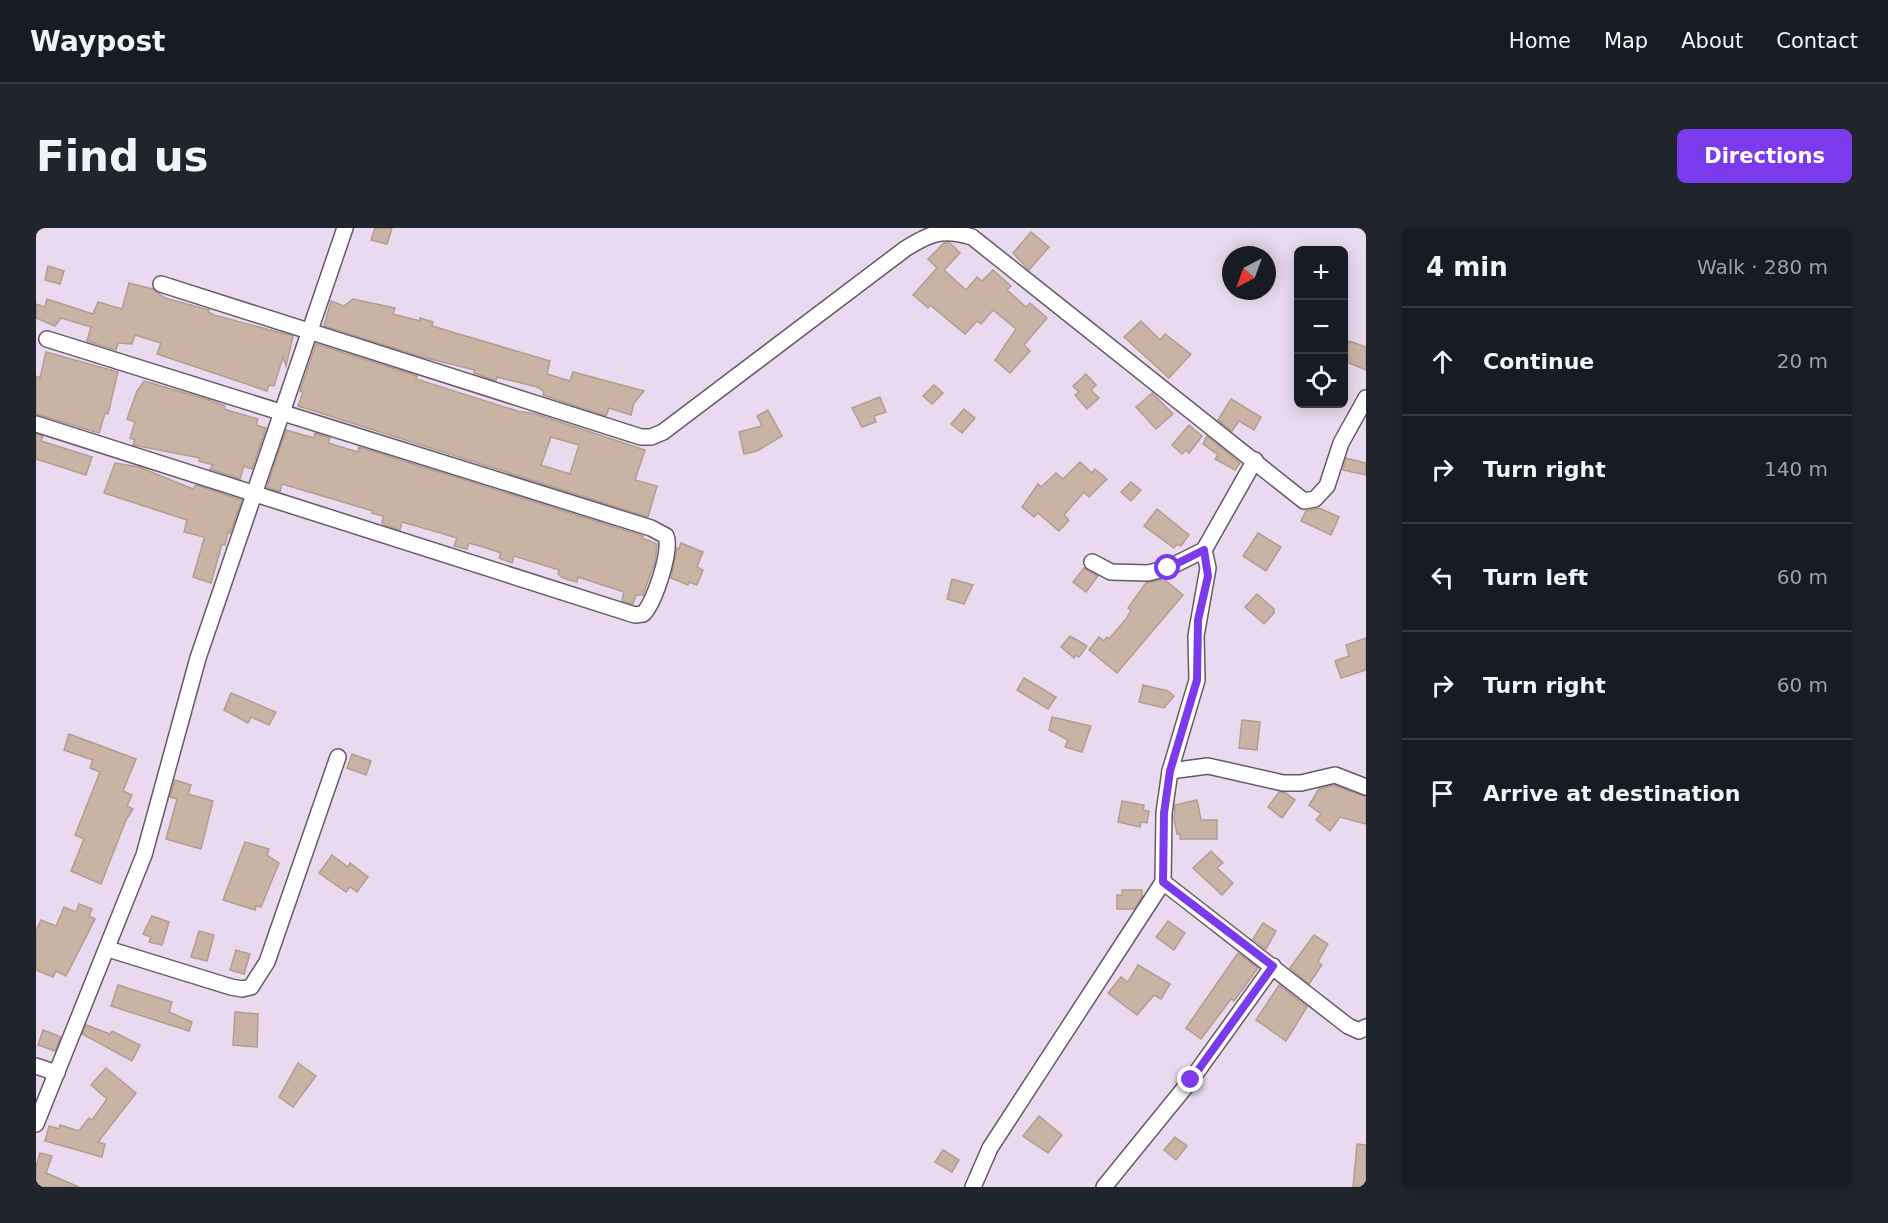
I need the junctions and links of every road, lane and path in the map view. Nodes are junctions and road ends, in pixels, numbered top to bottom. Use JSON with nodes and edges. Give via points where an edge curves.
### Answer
{"nodes":[{"id":1,"x":345,"y":228,"type":"edge"},
{"id":2,"x":162,"y":284,"type":"dead end"},
{"id":3,"x":310,"y":331,"type":"junction"},
{"id":4,"x":47,"y":339,"type":"dead end"},
{"id":5,"x":1366,"y":398,"type":"edge"},
{"id":6,"x":281,"y":411,"type":"junction"},
{"id":7,"x":36,"y":424,"type":"edge"},
{"id":8,"x":1255,"y":460,"type":"junction"},
{"id":9,"x":256,"y":496,"type":"junction"},
{"id":10,"x":1204,"y":550,"type":"junction"},
{"id":11,"x":1092,"y":562,"type":"dead end"},
{"id":12,"x":338,"y":757,"type":"dead end"},
{"id":13,"x":1170,"y":771,"type":"junction"},
{"id":14,"x":1366,"y":787,"type":"edge"},
{"id":15,"x":1163,"y":882,"type":"junction"},
{"id":16,"x":108,"y":949,"type":"junction"},
{"id":17,"x":1273,"y":966,"type":"junction"},
{"id":18,"x":1366,"y":1027,"type":"edge"},
{"id":19,"x":36,"y":1066,"type":"edge"},
{"id":20,"x":57,"y":1073,"type":"junction"},
{"id":21,"x":36,"y":1124,"type":"edge"},
{"id":22,"x":973,"y":1187,"type":"edge"},
{"id":23,"x":1104,"y":1187,"type":"edge"}],
"edges":[{"from":1,"to":3,"type":"street"},
{"from":2,"to":3,"type":"street"},
{"from":3,"to":6,"type":"street"},
{"from":3,"to":8,"type":"street","via":[[651,437],[663,432],[905,249],[931,233],[958,229]]},
{"from":4,"to":6,"type":"street"},
{"from":5,"to":8,"type":"street","via":[[1341,443],[1327,486],[1315,499],[1304,501]]},
{"from":6,"to":9,"type":"street"},
{"from":6,"to":9,"type":"street","via":[[651,528],[666,536],[669,546],[651,605],[643,614],[635,615]]},
{"from":7,"to":9,"type":"street"},
{"from":8,"to":10,"type":"street"},
{"from":9,"to":16,"type":"street","via":[[198,658],[144,855]]},
{"from":10,"to":11,"type":"street","via":[[1148,573],[1111,572]]},
{"from":10,"to":13,"type":"street","via":[[1208,576],[1197,628],[1197,680]]},
{"from":12,"to":16,"type":"street","via":[[267,962],[251,987],[231,987]]},
{"from":13,"to":14,"type":"street","via":[[1208,766],[1283,783],[1335,775]]},
{"from":13,"to":15,"type":"street","via":[[1164,813]]},
{"from":15,"to":17,"type":"street"},
{"from":15,"to":22,"type":"street","via":[[990,1148]]},
{"from":16,"to":20,"type":"street"},
{"from":17,"to":18,"type":"street","via":[[1354,1030]]},
{"from":17,"to":23,"type":"street","via":[[1191,1080]]},
{"from":19,"to":20,"type":"street"},
{"from":20,"to":21,"type":"street"}]}
